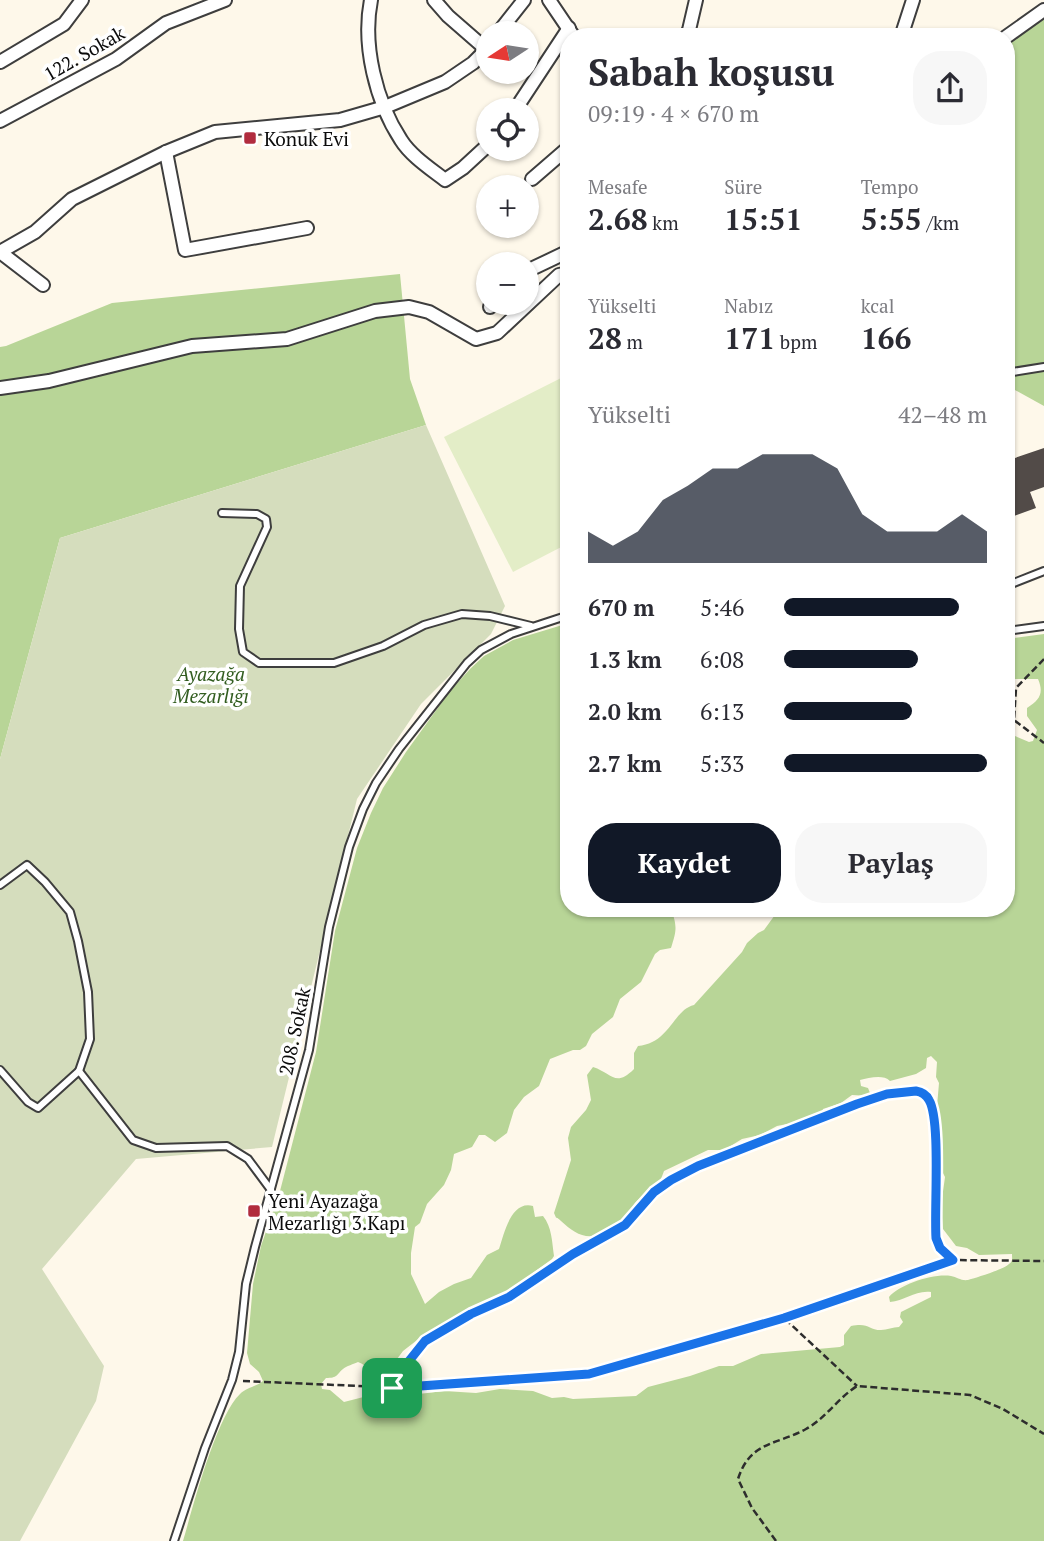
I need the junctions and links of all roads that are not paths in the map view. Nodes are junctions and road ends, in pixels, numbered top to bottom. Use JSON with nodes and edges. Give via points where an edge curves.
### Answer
{"nodes":[{"id":1,"x":82,"y":0,"type":"edge"},
{"id":2,"x":225,"y":0,"type":"edge"},
{"id":3,"x":371,"y":0,"type":"edge"},
{"id":4,"x":434,"y":0,"type":"edge"},
{"id":5,"x":524,"y":0,"type":"edge"},
{"id":6,"x":549,"y":0,"type":"edge"},
{"id":7,"x":696,"y":0,"type":"edge"},
{"id":8,"x":913,"y":0,"type":"edge"},
{"id":9,"x":1044,"y":10,"type":"edge"},
{"id":10,"x":507,"y":21,"type":"edge"},
{"id":11,"x":569,"y":28,"type":"edge"},
{"id":12,"x":689,"y":28,"type":"edge"},
{"id":13,"x":904,"y":28,"type":"edge"},
{"id":14,"x":1015,"y":31,"type":"edge"},
{"id":15,"x":476,"y":39,"type":"edge"},
{"id":16,"x":560,"y":48,"type":"edge"},
{"id":17,"x":476,"y":60,"type":"edge"},
{"id":18,"x":0,"y":62,"type":"edge"},
{"id":19,"x":524,"y":98,"type":"edge"},
{"id":20,"x":386,"y":107,"type":"junction"},
{"id":21,"x":0,"y":121,"type":"edge"},
{"id":22,"x":166,"y":152,"type":"junction"},
{"id":23,"x":560,"y":155,"type":"edge"},
{"id":24,"x":476,"y":156,"type":"edge"},
{"id":25,"x":536,"y":175,"type":"edge"},
{"id":26,"x":307,"y":228,"type":"dead end"},
{"id":27,"x":0,"y":252,"type":"edge"},
{"id":28,"x":560,"y":255,"type":"edge"},
{"id":29,"x":539,"y":265,"type":"edge"},
{"id":30,"x":560,"y":275,"type":"edge"},
{"id":31,"x":43,"y":285,"type":"dead end"},
{"id":32,"x":1044,"y":367,"type":"edge"},
{"id":33,"x":1015,"y":372,"type":"edge"},
{"id":34,"x":0,"y":388,"type":"edge"},
{"id":35,"x":222,"y":513,"type":"dead end"},
{"id":36,"x":1044,"y":571,"type":"edge"},
{"id":37,"x":1015,"y":582,"type":"edge"},
{"id":38,"x":560,"y":618,"type":"edge"},
{"id":39,"x":533,"y":626,"type":"junction"},
{"id":40,"x":1044,"y":626,"type":"edge"},
{"id":41,"x":1015,"y":630,"type":"edge"},
{"id":42,"x":0,"y":885,"type":"edge"},
{"id":43,"x":0,"y":1070,"type":"edge"},
{"id":44,"x":79,"y":1071,"type":"junction"},
{"id":45,"x":271,"y":1190,"type":"junction"},
{"id":46,"x":174,"y":1541,"type":"edge"}],
"edges":[{"from":1,"to":18,"type":"street","via":[[64,24]]},
{"from":2,"to":21,"type":"street","name":"122. Sokak","via":[[166,23],[116,59]]},
{"from":3,"to":20,"type":"street","via":[[369,56]]},
{"from":4,"to":15,"type":"street"},
{"from":5,"to":10,"type":"street"},
{"from":6,"to":11,"type":"street"},
{"from":7,"to":12,"type":"street"},
{"from":8,"to":13,"type":"street"},
{"from":9,"to":14,"type":"street"},
{"from":16,"to":19,"type":"street"},
{"from":17,"to":20,"type":"street","via":[[445,82]]},
{"from":20,"to":22,"type":"street","via":[[340,120],[215,132]]},
{"from":20,"to":24,"type":"street","via":[[402,141],[446,180]]},
{"from":22,"to":26,"type":"street","via":[[184,250]]},
{"from":22,"to":27,"type":"street","via":[[72,199],[35,232]]},
{"from":23,"to":25,"type":"street"},
{"from":27,"to":31,"type":"street"},
{"from":28,"to":29,"type":"street"},
{"from":30,"to":34,"type":"street","via":[[497,333],[476,339],[409,307],[375,312],[287,339],[192,346],[49,382]]},
{"from":32,"to":33,"type":"lane"},
{"from":35,"to":39,"type":"lane","via":[[257,514],[266,519],[267,527],[240,586],[243,652],[259,663],[334,663],[462,614]]},
{"from":36,"to":37,"type":"lane"},
{"from":38,"to":39,"type":"lane","name":"208. Sokak"},
{"from":39,"to":45,"type":"lane","name":"208. Sokak","via":[[511,634],[467,663],[399,749],[363,809],[329,927],[309,1050]]},
{"from":40,"to":41,"type":"lane"},
{"from":42,"to":44,"type":"lane","via":[[27,865],[70,912],[88,992],[90,1039]]},
{"from":43,"to":44,"type":"lane","via":[[38,1108]]},
{"from":44,"to":45,"type":"lane","via":[[133,1140],[156,1148],[227,1146],[248,1159]]},
{"from":45,"to":46,"type":"lane","name":"208. Sokak","via":[[246,1284],[232,1380]]}]}
